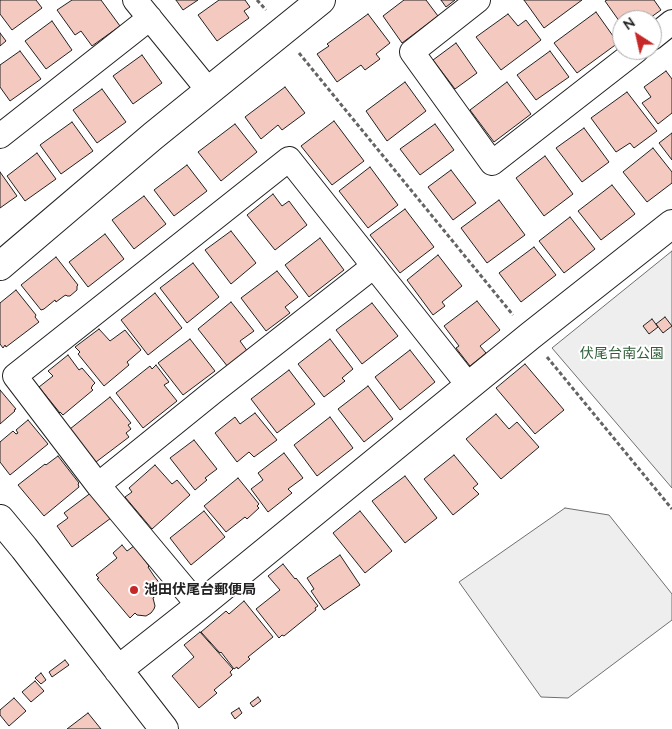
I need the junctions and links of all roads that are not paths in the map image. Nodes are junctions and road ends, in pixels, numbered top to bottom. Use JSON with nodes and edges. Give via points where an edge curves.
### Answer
{"nodes":[{"id":1,"x":135,"y":0,"type":"edge"},
{"id":2,"x":321,"y":0,"type":"edge"},
{"id":3,"x":478,"y":0,"type":"edge"},
{"id":4,"x":150,"y":18,"type":"junction"},
{"id":5,"x":672,"y":22,"type":"edge"},
{"id":6,"x":662,"y":30,"type":"edge"},
{"id":7,"x":624,"y":60,"type":"edge"},
{"id":8,"x":209,"y":91,"type":"junction"},
{"id":9,"x":0,"y":136,"type":"edge"},
{"id":10,"x":672,"y":224,"type":"edge"},
{"id":11,"x":0,"y":266,"type":"edge"},
{"id":12,"x":374,"y":266,"type":"junction"},
{"id":13,"x":468,"y":386,"type":"junction"},
{"id":14,"x":98,"y":485,"type":"junction"},
{"id":15,"x":0,"y":519,"type":"edge"},
{"id":16,"x":199,"y":606,"type":"junction"},
{"id":17,"x":118,"y":670,"type":"junction"},
{"id":18,"x":164,"y":729,"type":"edge"}],
"edges":[{"from":1,"to":4,"type":"street"},
{"from":2,"to":8,"type":"street"},
{"from":3,"to":7,"type":"street","via":[[412,52],[492,163]]},
{"from":4,"to":8,"type":"street"},
{"from":4,"to":9,"type":"street"},
{"from":5,"to":6,"type":"street"},
{"from":8,"to":11,"type":"street"},
{"from":10,"to":13,"type":"street"},
{"from":12,"to":13,"type":"street"},
{"from":12,"to":14,"type":"street"},
{"from":12,"to":14,"type":"street","via":[[289,158],[15,376]]},
{"from":13,"to":16,"type":"street"},
{"from":14,"to":16,"type":"street"},
{"from":15,"to":17,"type":"street"},
{"from":16,"to":17,"type":"street"},
{"from":17,"to":18,"type":"street"}]}
